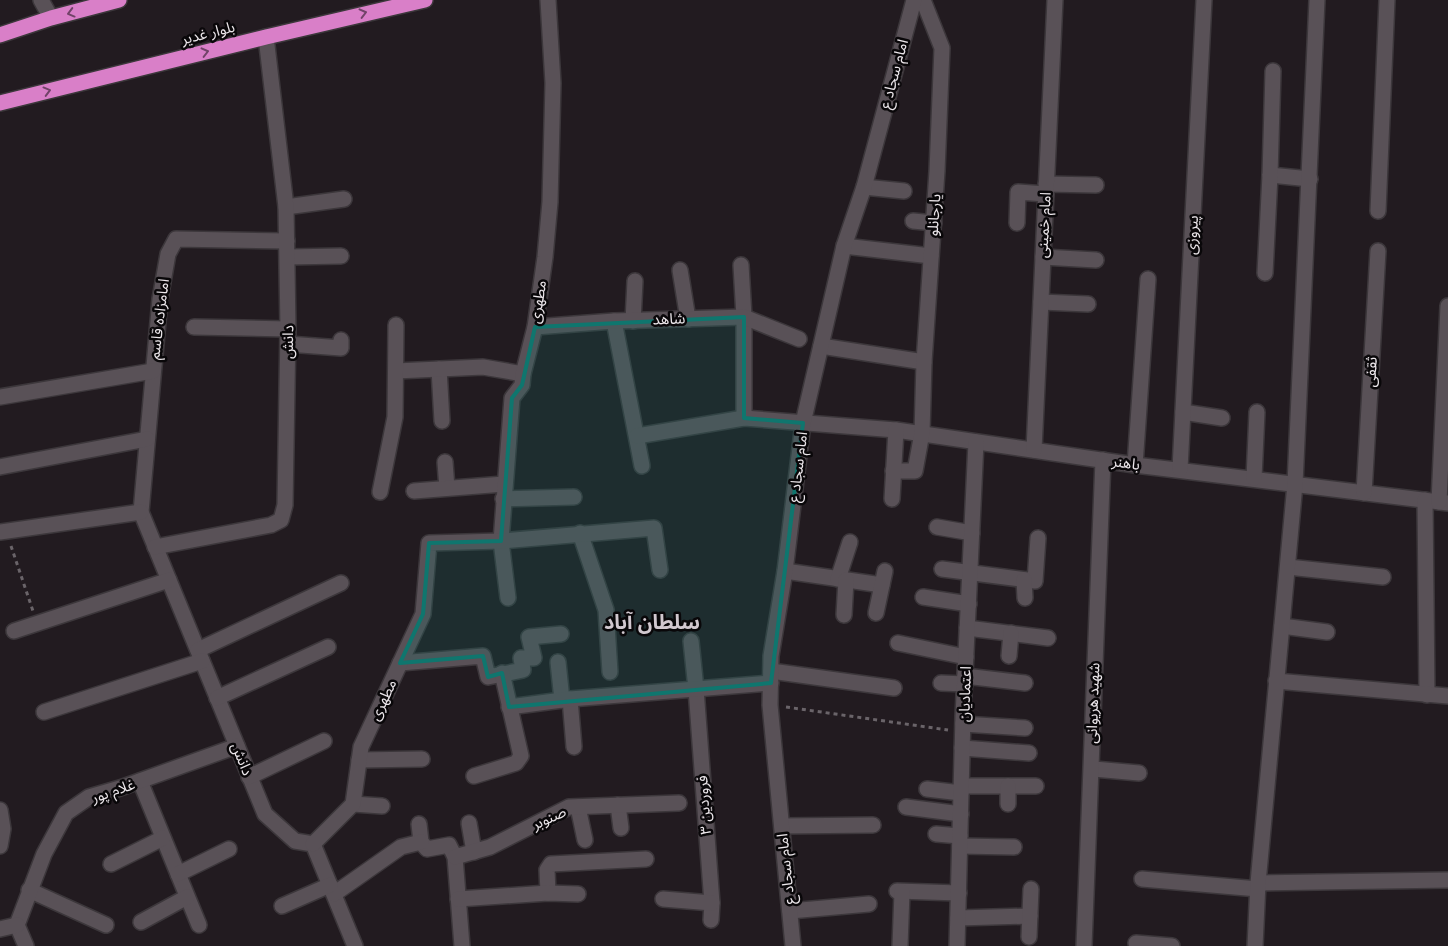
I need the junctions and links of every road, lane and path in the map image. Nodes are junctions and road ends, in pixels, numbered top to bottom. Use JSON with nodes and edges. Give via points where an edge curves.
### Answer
{"nodes":[{"id":1,"x":41,"y":0,"type":"edge"},
{"id":2,"x":118,"y":0,"type":"edge"},
{"id":3,"x":424,"y":0,"type":"edge"},
{"id":4,"x":548,"y":0,"type":"edge"},
{"id":5,"x":914,"y":0,"type":"edge"},
{"id":6,"x":923,"y":0,"type":"edge"},
{"id":7,"x":1055,"y":0,"type":"edge"},
{"id":8,"x":1204,"y":0,"type":"edge"},
{"id":9,"x":1317,"y":0,"type":"edge"},
{"id":10,"x":1387,"y":0,"type":"edge"},
{"id":11,"x":51,"y":18,"type":"junction"},
{"id":12,"x":0,"y":35,"type":"edge"},
{"id":13,"x":266,"y":37,"type":"junction"},
{"id":14,"x":1273,"y":72,"type":"dead end"},
{"id":15,"x":0,"y":103,"type":"edge"},
{"id":16,"x":1270,"y":175,"type":"junction"},
{"id":17,"x":1310,"y":179,"type":"junction"},
{"id":18,"x":1096,"y":185,"type":"dead end"},
{"id":19,"x":864,"y":187,"type":"junction"},
{"id":20,"x":1046,"y":189,"type":"junction"},
{"id":21,"x":904,"y":191,"type":"dead end"},
{"id":22,"x":344,"y":199,"type":"dead end"},
{"id":23,"x":286,"y":207,"type":"junction"},
{"id":24,"x":1378,"y":211,"type":"dead end"},
{"id":25,"x":913,"y":221,"type":"dead end"},
{"id":26,"x":934,"y":223,"type":"junction"},
{"id":27,"x":1044,"y":223,"type":"junction"},
{"id":28,"x":287,"y":241,"type":"junction"},
{"id":29,"x":844,"y":246,"type":"junction"},
{"id":30,"x":1378,"y":251,"type":"dead end"},
{"id":31,"x":341,"y":256,"type":"dead end"},
{"id":32,"x":932,"y":256,"type":"junction"},
{"id":33,"x":288,"y":257,"type":"junction"},
{"id":34,"x":1043,"y":257,"type":"junction"},
{"id":35,"x":1096,"y":260,"type":"dead end"},
{"id":36,"x":741,"y":265,"type":"dead end"},
{"id":37,"x":680,"y":270,"type":"dead end"},
{"id":38,"x":1264,"y":273,"type":"dead end"},
{"id":39,"x":1148,"y":279,"type":"dead end"},
{"id":40,"x":635,"y":281,"type":"dead end"},
{"id":41,"x":1041,"y":302,"type":"junction"},
{"id":42,"x":1088,"y":304,"type":"dead end"},
{"id":43,"x":1448,"y":306,"type":"edge"},
{"id":44,"x":744,"y":317,"type":"junction"},
{"id":45,"x":688,"y":319,"type":"junction"},
{"id":46,"x":633,"y":320,"type":"junction"},
{"id":47,"x":614,"y":321,"type":"junction"},
{"id":48,"x":396,"y":325,"type":"dead end"},
{"id":49,"x":194,"y":327,"type":"dead end"},
{"id":50,"x":535,"y":327,"type":"junction"},
{"id":51,"x":288,"y":336,"type":"junction"},
{"id":52,"x":799,"y":339,"type":"dead end"},
{"id":53,"x":341,"y":340,"type":"dead end"},
{"id":54,"x":821,"y":346,"type":"junction"},
{"id":55,"x":924,"y":362,"type":"junction"},
{"id":56,"x":439,"y":369,"type":"junction"},
{"id":57,"x":153,"y":371,"type":"junction"},
{"id":58,"x":396,"y":371,"type":"junction"},
{"id":59,"x":523,"y":374,"type":"junction"},
{"id":60,"x":0,"y":397,"type":"edge"},
{"id":61,"x":1183,"y":412,"type":"junction"},
{"id":62,"x":1257,"y":412,"type":"dead end"},
{"id":63,"x":744,"y":418,"type":"junction"},
{"id":64,"x":1222,"y":418,"type":"dead end"},
{"id":65,"x":442,"y":421,"type":"dead end"},
{"id":66,"x":803,"y":423,"type":"junction"},
{"id":67,"x":896,"y":430,"type":"junction"},
{"id":68,"x":922,"y":433,"type":"junction"},
{"id":69,"x":637,"y":436,"type":"junction"},
{"id":70,"x":147,"y":439,"type":"junction"},
{"id":71,"x":976,"y":442,"type":"junction"},
{"id":72,"x":1034,"y":450,"type":"junction"},
{"id":73,"x":1102,"y":460,"type":"junction"},
{"id":74,"x":445,"y":462,"type":"dead end"},
{"id":75,"x":1136,"y":465,"type":"junction"},
{"id":76,"x":642,"y":466,"type":"dead end"},
{"id":77,"x":0,"y":467,"type":"edge"},
{"id":78,"x":1180,"y":469,"type":"junction"},
{"id":79,"x":893,"y":471,"type":"junction"},
{"id":80,"x":1254,"y":478,"type":"junction"},
{"id":81,"x":1295,"y":484,"type":"junction"},
{"id":82,"x":447,"y":488,"type":"junction"},
{"id":83,"x":414,"y":490,"type":"dead end"},
{"id":84,"x":380,"y":492,"type":"dead end"},
{"id":85,"x":504,"y":492,"type":"junction"},
{"id":86,"x":1364,"y":493,"type":"junction"},
{"id":87,"x":574,"y":497,"type":"dead end"},
{"id":88,"x":892,"y":499,"type":"dead end"},
{"id":89,"x":1437,"y":502,"type":"edge"},
{"id":90,"x":141,"y":512,"type":"junction"},
{"id":91,"x":937,"y":527,"type":"dead end"},
{"id":92,"x":3,"y":531,"type":"edge"},
{"id":93,"x":580,"y":533,"type":"junction"},
{"id":94,"x":972,"y":533,"type":"junction"},
{"id":95,"x":1038,"y":538,"type":"dead end"},
{"id":96,"x":501,"y":540,"type":"junction"},
{"id":97,"x":850,"y":542,"type":"dead end"},
{"id":98,"x":156,"y":547,"type":"junction"},
{"id":99,"x":1288,"y":567,"type":"junction"},
{"id":100,"x":942,"y":569,"type":"dead end"},
{"id":101,"x":660,"y":570,"type":"dead end"},
{"id":102,"x":785,"y":571,"type":"junction"},
{"id":103,"x":970,"y":574,"type":"junction"},
{"id":104,"x":1383,"y":577,"type":"dead end"},
{"id":105,"x":169,"y":580,"type":"junction"},
{"id":106,"x":842,"y":580,"type":"junction"},
{"id":107,"x":1024,"y":580,"type":"junction"},
{"id":108,"x":340,"y":583,"type":"dead end"},
{"id":109,"x":923,"y":596,"type":"dead end"},
{"id":110,"x":508,"y":598,"type":"dead end"},
{"id":111,"x":1025,"y":598,"type":"dead end"},
{"id":112,"x":969,"y":604,"type":"junction"},
{"id":113,"x":876,"y":612,"type":"dead end"},
{"id":114,"x":844,"y":615,"type":"dead end"},
{"id":115,"x":37,"y":623,"type":"junction"},
{"id":116,"x":1282,"y":626,"type":"junction"},
{"id":117,"x":967,"y":628,"type":"junction"},
{"id":118,"x":14,"y":631,"type":"dead end"},
{"id":119,"x":1327,"y":632,"type":"dead end"},
{"id":120,"x":1011,"y":633,"type":"junction"},
{"id":121,"x":561,"y":634,"type":"dead end"},
{"id":122,"x":1048,"y":638,"type":"dead end"},
{"id":123,"x":691,"y":640,"type":"dead end"},
{"id":124,"x":898,"y":644,"type":"dead end"},
{"id":125,"x":328,"y":647,"type":"dead end"},
{"id":126,"x":200,"y":656,"type":"junction"},
{"id":127,"x":1009,"y":656,"type":"dead end"},
{"id":128,"x":966,"y":657,"type":"junction"},
{"id":129,"x":558,"y":662,"type":"dead end"},
{"id":130,"x":400,"y":663,"type":"junction"},
{"id":131,"x":610,"y":672,"type":"dead end"},
{"id":132,"x":502,"y":673,"type":"junction"},
{"id":133,"x":771,"y":677,"type":"junction"},
{"id":134,"x":965,"y":680,"type":"junction"},
{"id":135,"x":1276,"y":681,"type":"junction"},
{"id":136,"x":1025,"y":682,"type":"dead end"},
{"id":137,"x":941,"y":683,"type":"dead end"},
{"id":138,"x":894,"y":688,"type":"dead end"},
{"id":139,"x":696,"y":689,"type":"junction"},
{"id":140,"x":1427,"y":695,"type":"junction"},
{"id":141,"x":1448,"y":696,"type":"edge"},
{"id":142,"x":217,"y":698,"type":"junction"},
{"id":143,"x":566,"y":699,"type":"junction"},
{"id":144,"x":770,"y":705,"type":"junction"},
{"id":145,"x":509,"y":707,"type":"junction"},
{"id":146,"x":44,"y":712,"type":"dead end"},
{"id":147,"x":963,"y":728,"type":"junction"},
{"id":148,"x":1025,"y":728,"type":"dead end"},
{"id":149,"x":324,"y":741,"type":"dead end"},
{"id":150,"x":237,"y":746,"type":"junction"},
{"id":151,"x":574,"y":747,"type":"dead end"},
{"id":152,"x":962,"y":748,"type":"junction"},
{"id":153,"x":1029,"y":753,"type":"dead end"},
{"id":154,"x":422,"y":759,"type":"dead end"},
{"id":155,"x":359,"y":760,"type":"junction"},
{"id":156,"x":1094,"y":769,"type":"dead end"},
{"id":157,"x":1139,"y":773,"type":"dead end"},
{"id":158,"x":474,"y":776,"type":"dead end"},
{"id":159,"x":249,"y":777,"type":"junction"},
{"id":160,"x":140,"y":781,"type":"junction"},
{"id":161,"x":1008,"y":786,"type":"junction"},
{"id":162,"x":1036,"y":786,"type":"dead end"},
{"id":163,"x":926,"y":788,"type":"dead end"},
{"id":164,"x":961,"y":790,"type":"junction"},
{"id":165,"x":679,"y":802,"type":"dead end"},
{"id":166,"x":353,"y":804,"type":"junction"},
{"id":167,"x":1008,"y":804,"type":"dead end"},
{"id":168,"x":618,"y":805,"type":"junction"},
{"id":169,"x":382,"y":806,"type":"dead end"},
{"id":170,"x":578,"y":806,"type":"junction"},
{"id":171,"x":906,"y":807,"type":"dead end"},
{"id":172,"x":0,"y":810,"type":"edge"},
{"id":173,"x":961,"y":814,"type":"junction"},
{"id":174,"x":469,"y":823,"type":"dead end"},
{"id":175,"x":419,"y":824,"type":"dead end"},
{"id":176,"x":873,"y":825,"type":"dead end"},
{"id":177,"x":782,"y":826,"type":"junction"},
{"id":178,"x":621,"y":828,"type":"dead end"},
{"id":179,"x":936,"y":834,"type":"dead end"},
{"id":180,"x":163,"y":838,"type":"junction"},
{"id":181,"x":585,"y":840,"type":"dead end"},
{"id":182,"x":960,"y":841,"type":"junction"},
{"id":183,"x":421,"y":842,"type":"junction"},
{"id":184,"x":313,"y":844,"type":"junction"},
{"id":185,"x":0,"y":846,"type":"edge"},
{"id":186,"x":1014,"y":847,"type":"dead end"},
{"id":187,"x":229,"y":849,"type":"dead end"},
{"id":188,"x":474,"y":852,"type":"junction"},
{"id":189,"x":455,"y":857,"type":"junction"},
{"id":190,"x":646,"y":859,"type":"dead end"},
{"id":191,"x":111,"y":864,"type":"dead end"},
{"id":192,"x":178,"y":874,"type":"junction"},
{"id":193,"x":1142,"y":879,"type":"dead end"},
{"id":194,"x":1448,"y":880,"type":"edge"},
{"id":195,"x":1258,"y":886,"type":"junction"},
{"id":196,"x":1031,"y":889,"type":"dead end"},
{"id":197,"x":29,"y":890,"type":"junction"},
{"id":198,"x":332,"y":890,"type":"junction"},
{"id":199,"x":548,"y":893,"type":"junction"},
{"id":200,"x":959,"y":893,"type":"junction"},
{"id":201,"x":578,"y":894,"type":"dead end"},
{"id":202,"x":187,"y":896,"type":"junction"},
{"id":203,"x":458,"y":899,"type":"junction"},
{"id":204,"x":663,"y":899,"type":"dead end"},
{"id":205,"x":712,"y":903,"type":"junction"},
{"id":206,"x":869,"y":904,"type":"dead end"},
{"id":207,"x":282,"y":906,"type":"dead end"},
{"id":208,"x":790,"y":911,"type":"junction"},
{"id":209,"x":1030,"y":916,"type":"junction"},
{"id":210,"x":958,"y":918,"type":"junction"},
{"id":211,"x":711,"y":920,"type":"dead end"},
{"id":212,"x":141,"y":922,"type":"dead end"},
{"id":213,"x":17,"y":925,"type":"junction"},
{"id":214,"x":106,"y":925,"type":"dead end"},
{"id":215,"x":199,"y":925,"type":"dead end"},
{"id":216,"x":0,"y":929,"type":"edge"},
{"id":217,"x":1028,"y":937,"type":"dead end"},
{"id":218,"x":1136,"y":943,"type":"dead end"},
{"id":219,"x":26,"y":946,"type":"edge"},
{"id":220,"x":355,"y":946,"type":"edge"},
{"id":221,"x":462,"y":946,"type":"edge"},
{"id":222,"x":793,"y":946,"type":"edge"},
{"id":223,"x":900,"y":946,"type":"edge"},
{"id":224,"x":957,"y":946,"type":"edge"},
{"id":225,"x":1084,"y":946,"type":"edge"},
{"id":226,"x":1172,"y":946,"type":"edge"},
{"id":227,"x":1255,"y":946,"type":"edge"}],
"edges":[{"from":1,"to":11,"type":"street"},
{"from":2,"to":11,"type":"highway","one_way":true},
{"from":13,"to":3,"type":"highway","name":"بلوار غدیر","one_way":true},
{"from":4,"to":50,"type":"street","name":"مطهری","via":[[553,83],[550,202]]},
{"from":5,"to":19,"type":"street","name":"امام سجاد ع"},
{"from":6,"to":26,"type":"street","name":"یارجانلو","via":[[942,48]]},
{"from":7,"to":20,"type":"street","name":"امام خمینی"},
{"from":8,"to":61,"type":"street","name":"پیروزی"},
{"from":9,"to":17,"type":"street"},
{"from":10,"to":24,"type":"street"},
{"from":11,"to":12,"type":"highway"},
{"from":15,"to":13,"type":"highway","name":"بلوار غدیر","one_way":true},
{"from":13,"to":23,"type":"street","name":"دانش"},
{"from":14,"to":16,"type":"street"},
{"from":16,"to":17,"type":"street"},
{"from":16,"to":38,"type":"street"},
{"from":17,"to":81,"type":"street"},
{"from":18,"to":20,"type":"street"},
{"from":19,"to":21,"type":"street"},
{"from":19,"to":29,"type":"street","name":"امام سجاد ع"},
{"from":20,"to":27,"type":"street","name":"امام خمینی"},
{"from":20,"to":27,"type":"street","via":[[1018,192],[1012,223]]},
{"from":22,"to":23,"type":"street"},
{"from":23,"to":28,"type":"street","name":"دانش"},
{"from":25,"to":26,"type":"street"},
{"from":26,"to":32,"type":"street","name":"یارجانلو"},
{"from":27,"to":34,"type":"street","name":"امام خمینی"},
{"from":28,"to":33,"type":"street","name":"دانش"},
{"from":28,"to":57,"type":"street","name":"امامزاده قاسم","via":[[176,240],[168,254],[160,299]]},
{"from":29,"to":32,"type":"street"},
{"from":29,"to":54,"type":"street","name":"امام سجاد ع"},
{"from":30,"to":86,"type":"street","name":"ثقفی"},
{"from":31,"to":33,"type":"street"},
{"from":32,"to":55,"type":"street","name":"یارجانلو"},
{"from":33,"to":51,"type":"street","name":"دانش"},
{"from":34,"to":35,"type":"street"},
{"from":34,"to":41,"type":"street","name":"امام خمینی"},
{"from":36,"to":44,"type":"street"},
{"from":37,"to":45,"type":"street"},
{"from":39,"to":75,"type":"street"},
{"from":40,"to":46,"type":"street"},
{"from":41,"to":42,"type":"street"},
{"from":41,"to":72,"type":"street","name":"امام خمینی"},
{"from":43,"to":89,"type":"street"},
{"from":44,"to":45,"type":"street","name":"شاهد"},
{"from":44,"to":52,"type":"street","name":"شاهد"},
{"from":44,"to":63,"type":"street"},
{"from":45,"to":46,"type":"street","name":"شاهد"},
{"from":46,"to":47,"type":"street","name":"شاهد"},
{"from":47,"to":50,"type":"street","name":"شاهد"},
{"from":47,"to":69,"type":"street"},
{"from":48,"to":58,"type":"street"},
{"from":49,"to":51,"type":"street"},
{"from":50,"to":59,"type":"street","name":"مطهری"},
{"from":51,"to":53,"type":"street","via":[[341,348]]},
{"from":51,"to":98,"type":"street","name":"دانش","via":[[285,505],[281,520],[270,525]]},
{"from":54,"to":55,"type":"street"},
{"from":54,"to":66,"type":"street","name":"امام سجاد ع"},
{"from":55,"to":68,"type":"street","name":"یارجانلو"},
{"from":56,"to":58,"type":"street"},
{"from":56,"to":59,"type":"street","via":[[483,367]]},
{"from":56,"to":65,"type":"street"},
{"from":57,"to":60,"type":"street"},
{"from":57,"to":70,"type":"street","name":"امامزاده قاسم"},
{"from":58,"to":84,"type":"street","via":[[395,417]]},
{"from":59,"to":85,"type":"street","name":"مطهری","via":[[522,385],[512,398]]},
{"from":61,"to":64,"type":"street"},
{"from":61,"to":78,"type":"street","name":"پیروزی"},
{"from":62,"to":80,"type":"street"},
{"from":63,"to":66,"type":"street","name":"باهنر"},
{"from":63,"to":69,"type":"street","name":"باهنر"},
{"from":66,"to":67,"type":"street","name":"باهنر"},
{"from":66,"to":102,"type":"street","name":"امام سجاد ع"},
{"from":67,"to":68,"type":"street","name":"باهنر"},
{"from":67,"to":79,"type":"street"},
{"from":68,"to":71,"type":"street","name":"باهنر"},
{"from":68,"to":79,"type":"street","name":"یارجانلو","via":[[915,471]]},
{"from":69,"to":76,"type":"street"},
{"from":70,"to":77,"type":"street"},
{"from":70,"to":90,"type":"street","name":"امامزاده قاسم"},
{"from":71,"to":72,"type":"street","name":"باهنر"},
{"from":71,"to":94,"type":"street","name":"اعتمادیان"},
{"from":72,"to":73,"type":"street","name":"باهنر"},
{"from":73,"to":75,"type":"street","name":"باهنر"},
{"from":73,"to":225,"type":"street","name":"شهید هریوانی"},
{"from":74,"to":82,"type":"street"},
{"from":75,"to":78,"type":"street","name":"باهنر"},
{"from":78,"to":80,"type":"street","name":"باهنر"},
{"from":79,"to":88,"type":"street"},
{"from":80,"to":81,"type":"street","name":"باهنر"},
{"from":81,"to":86,"type":"street","name":"باهنر"},
{"from":81,"to":99,"type":"street"},
{"from":82,"to":83,"type":"street"},
{"from":82,"to":85,"type":"street"},
{"from":85,"to":87,"type":"street"},
{"from":85,"to":96,"type":"street","name":"مطهری"},
{"from":86,"to":89,"type":"street","name":"باهنر"},
{"from":89,"to":140,"type":"street"},
{"from":90,"to":92,"type":"street"},
{"from":90,"to":98,"type":"street","name":"دانش"},
{"from":91,"to":94,"type":"street"},
{"from":92,"to":115,"type":"path"},
{"from":93,"to":96,"type":"street"},
{"from":93,"to":101,"type":"street","via":[[654,528]]},
{"from":93,"to":131,"type":"street","via":[[606,610]]},
{"from":94,"to":103,"type":"street","name":"اعتمادیان"},
{"from":95,"to":107,"type":"street","via":[[1035,581]]},
{"from":96,"to":110,"type":"street","name":"مطهری"},
{"from":96,"to":130,"type":"street","name":"مطهری","via":[[429,542],[423,614]]},
{"from":97,"to":106,"type":"street"},
{"from":98,"to":105,"type":"street","name":"دانش"},
{"from":99,"to":104,"type":"street"},
{"from":99,"to":116,"type":"street"},
{"from":100,"to":103,"type":"street"},
{"from":102,"to":106,"type":"street"},
{"from":102,"to":133,"type":"street","name":"امام سجاد ع"},
{"from":103,"to":107,"type":"street"},
{"from":103,"to":112,"type":"street","name":"اعتمادیان"},
{"from":105,"to":115,"type":"street"},
{"from":105,"to":126,"type":"street","name":"دانش"},
{"from":106,"to":113,"type":"street","via":[[884,578]]},
{"from":106,"to":114,"type":"street"},
{"from":107,"to":111,"type":"street"},
{"from":108,"to":126,"type":"street"},
{"from":109,"to":112,"type":"street"},
{"from":112,"to":117,"type":"street","name":"اعتمادیان"},
{"from":115,"to":118,"type":"street"},
{"from":116,"to":119,"type":"street"},
{"from":116,"to":135,"type":"street"},
{"from":117,"to":120,"type":"street"},
{"from":117,"to":128,"type":"street","name":"اعتمادیان"},
{"from":120,"to":122,"type":"street"},
{"from":120,"to":127,"type":"street"},
{"from":121,"to":132,"type":"street","via":[[529,637],[534,658],[520,658],[523,670]]},
{"from":123,"to":139,"type":"street","name":"فروردین ۳"},
{"from":124,"to":128,"type":"street"},
{"from":125,"to":142,"type":"street"},
{"from":126,"to":142,"type":"street","name":"دانش"},
{"from":126,"to":146,"type":"street"},
{"from":128,"to":134,"type":"street","name":"اعتمادیان"},
{"from":129,"to":143,"type":"street"},
{"from":130,"to":132,"type":"street","via":[[484,656],[488,677]]},
{"from":130,"to":155,"type":"street","name":"مطهری","via":[[361,747]]},
{"from":132,"to":145,"type":"street"},
{"from":133,"to":138,"type":"street"},
{"from":133,"to":139,"type":"street"},
{"from":133,"to":144,"type":"street","name":"امام سجاد ع"},
{"from":134,"to":136,"type":"street"},
{"from":134,"to":137,"type":"street"},
{"from":134,"to":147,"type":"street","name":"اعتمادیان"},
{"from":135,"to":140,"type":"street"},
{"from":135,"to":195,"type":"street"},
{"from":139,"to":143,"type":"street"},
{"from":139,"to":205,"type":"street","name":"فروردین ۳"},
{"from":140,"to":141,"type":"street"},
{"from":142,"to":150,"type":"street","name":"دانش"},
{"from":143,"to":145,"type":"street"},
{"from":143,"to":151,"type":"street"},
{"from":144,"to":147,"type":"path"},
{"from":144,"to":177,"type":"street","name":"امام سجاد ع"},
{"from":145,"to":158,"type":"street","via":[[521,756],[516,763]]},
{"from":147,"to":148,"type":"street"},
{"from":147,"to":152,"type":"street","name":"اعتمادیان"},
{"from":149,"to":159,"type":"street"},
{"from":150,"to":159,"type":"street","name":"دانش"},
{"from":150,"to":160,"type":"street","name":"غلام پور"},
{"from":152,"to":153,"type":"street"},
{"from":152,"to":164,"type":"street","name":"اعتمادیان"},
{"from":154,"to":155,"type":"street"},
{"from":155,"to":166,"type":"street","name":"مطهری"},
{"from":156,"to":157,"type":"street"},
{"from":159,"to":184,"type":"street","name":"دانش","via":[[265,814],[295,841]]},
{"from":160,"to":180,"type":"street"},
{"from":160,"to":197,"type":"street","name":"غلام پور","via":[[89,797],[66,812]]},
{"from":161,"to":162,"type":"street"},
{"from":161,"to":164,"type":"street"},
{"from":161,"to":167,"type":"street"},
{"from":163,"to":164,"type":"street"},
{"from":164,"to":173,"type":"street","name":"اعتمادیان"},
{"from":165,"to":168,"type":"street","name":"صنوبر"},
{"from":166,"to":169,"type":"street"},
{"from":166,"to":184,"type":"street"},
{"from":168,"to":170,"type":"street","name":"صنوبر"},
{"from":168,"to":178,"type":"street"},
{"from":170,"to":181,"type":"street"},
{"from":170,"to":188,"type":"street","name":"صنوبر","via":[[569,807]]},
{"from":171,"to":173,"type":"street"},
{"from":172,"to":185,"type":"street","via":[[3,829]]},
{"from":173,"to":182,"type":"street","name":"اعتمادیان"},
{"from":174,"to":188,"type":"street"},
{"from":175,"to":183,"type":"street"},
{"from":176,"to":177,"type":"street"},
{"from":177,"to":208,"type":"street","name":"امام سجاد ع"},
{"from":179,"to":182,"type":"street"},
{"from":180,"to":191,"type":"street"},
{"from":180,"to":192,"type":"street"},
{"from":182,"to":186,"type":"street"},
{"from":182,"to":200,"type":"street","name":"اعتمادیان"},
{"from":183,"to":189,"type":"street","via":[[427,849],[449,845]]},
{"from":183,"to":198,"type":"street","via":[[401,847]]},
{"from":184,"to":198,"type":"street"},
{"from":187,"to":192,"type":"street"},
{"from":188,"to":189,"type":"street","name":"صنوبر"},
{"from":189,"to":203,"type":"street"},
{"from":190,"to":199,"type":"street","via":[[551,864],[547,870]]},
{"from":192,"to":202,"type":"street"},
{"from":193,"to":195,"type":"street"},
{"from":194,"to":195,"type":"street"},
{"from":195,"to":227,"type":"street"},
{"from":196,"to":209,"type":"street"},
{"from":197,"to":213,"type":"street","name":"غلام پور"},
{"from":197,"to":214,"type":"street"},
{"from":198,"to":207,"type":"street"},
{"from":198,"to":220,"type":"street"},
{"from":199,"to":201,"type":"street"},
{"from":199,"to":203,"type":"street"},
{"from":200,"to":210,"type":"street","name":"اعتمادیان"},
{"from":200,"to":223,"type":"street","via":[[900,892]]},
{"from":202,"to":212,"type":"street"},
{"from":202,"to":215,"type":"street"},
{"from":203,"to":221,"type":"street"},
{"from":204,"to":205,"type":"street"},
{"from":205,"to":211,"type":"street","name":"فروردین ۳"},
{"from":206,"to":208,"type":"street"},
{"from":208,"to":222,"type":"street","name":"امام سجاد ع"},
{"from":209,"to":210,"type":"street"},
{"from":209,"to":217,"type":"street"},
{"from":210,"to":224,"type":"street","name":"اعتمادیان"},
{"from":213,"to":216,"type":"street"},
{"from":213,"to":219,"type":"street"},
{"from":218,"to":226,"type":"street"}]}
